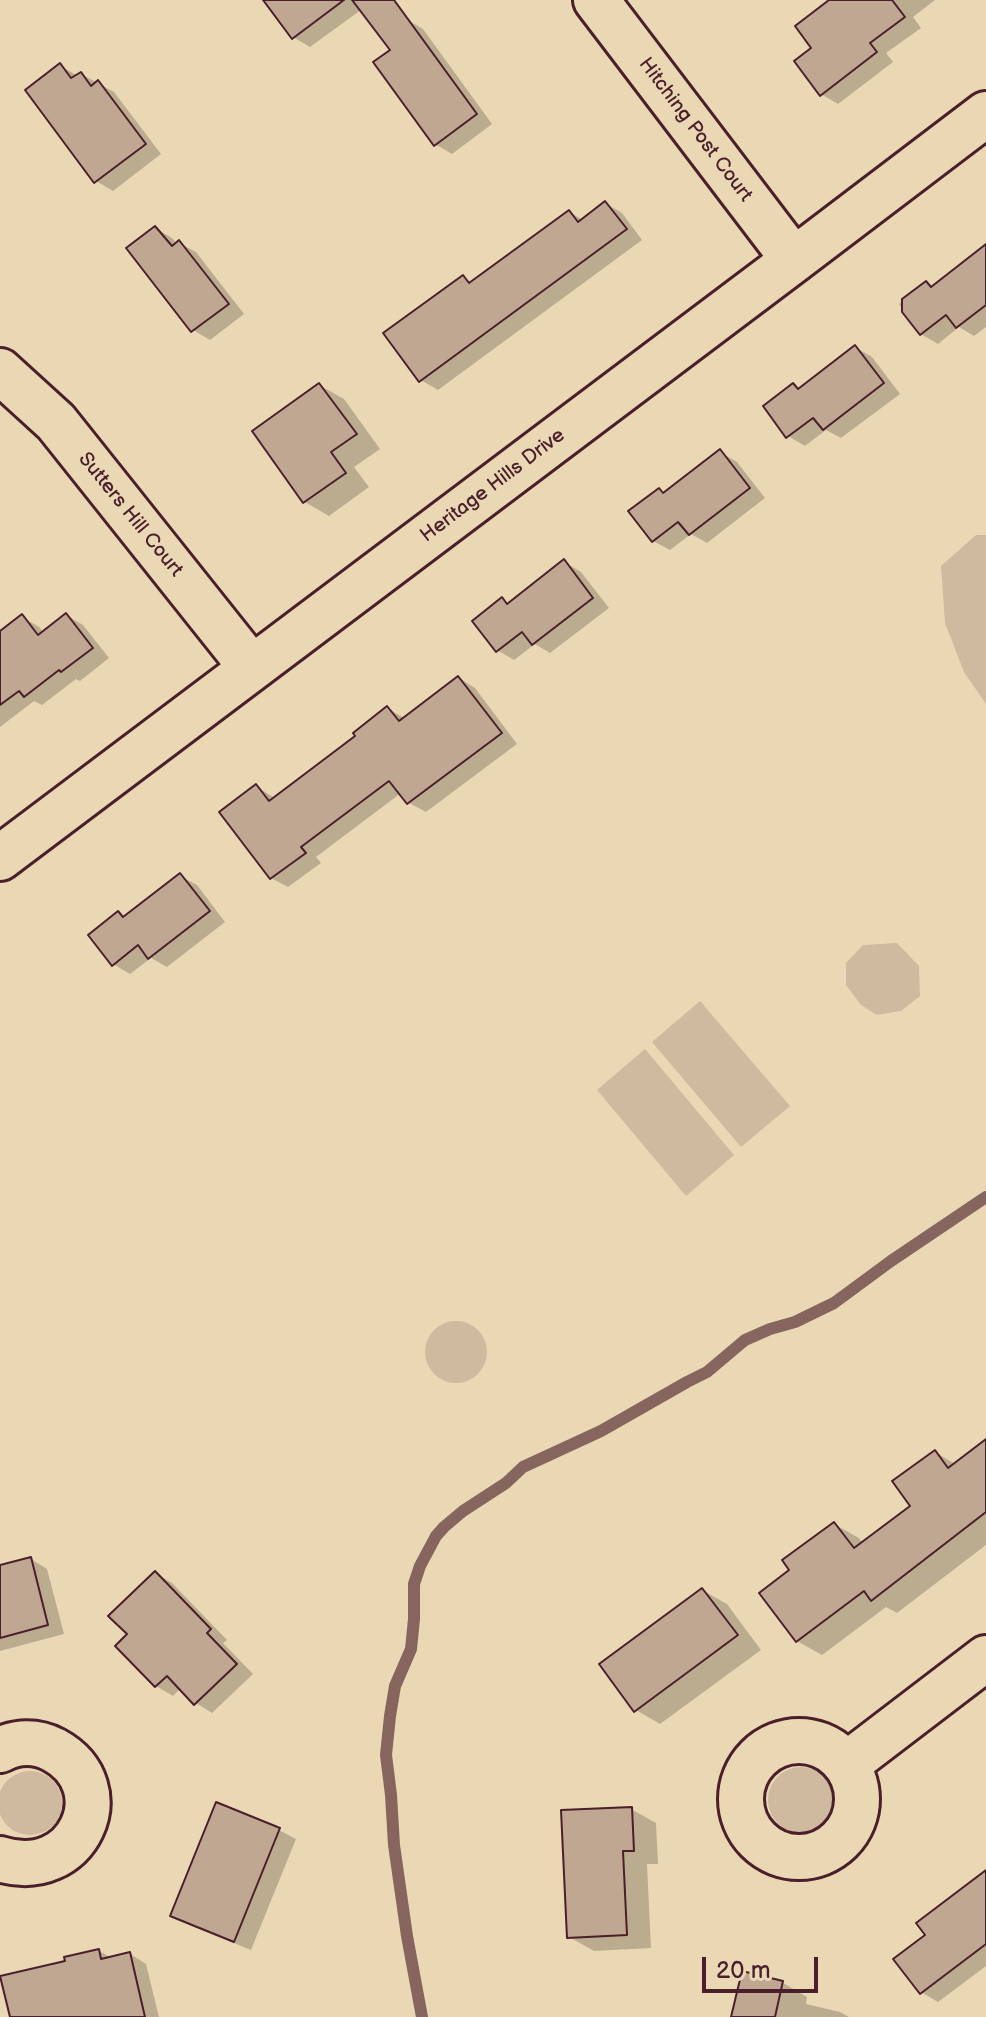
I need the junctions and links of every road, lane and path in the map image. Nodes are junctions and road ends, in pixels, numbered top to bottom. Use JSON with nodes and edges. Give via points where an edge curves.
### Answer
{"nodes":[{"id":1,"x":596,"y":0,"type":"edge"},
{"id":2,"x":986,"y":114,"type":"edge"},
{"id":3,"x":794,"y":260,"type":"junction"},
{"id":4,"x":0,"y":371,"type":"edge"},
{"id":5,"x":252,"y":668,"type":"junction"},
{"id":6,"x":0,"y":858,"type":"edge"},
{"id":7,"x":986,"y":1658,"type":"edge"},
{"id":8,"x":0,"y":1750,"type":"edge"},
{"id":9,"x":846,"y":1765,"type":"dead end"},
{"id":10,"x":0,"y":1859,"type":"edge"}],
"edges":[{"from":1,"to":3,"type":"street","name":"Hitching Post Court"},
{"from":2,"to":3,"type":"street","name":"Heritage Hills Drive"},
{"from":3,"to":5,"type":"street","name":"Heritage Hills Drive"},
{"from":4,"to":5,"type":"street","name":"Sutters Hill Court","via":[[56,422]]},
{"from":5,"to":6,"type":"street","name":"Heritage Hills Drive"},
{"from":7,"to":9,"type":"street"},
{"from":8,"to":10,"type":"street","via":[[27,1742],[63,1755],[77,1769],[87,1805],[84,1824],[60,1854],[21,1864]]}]}
